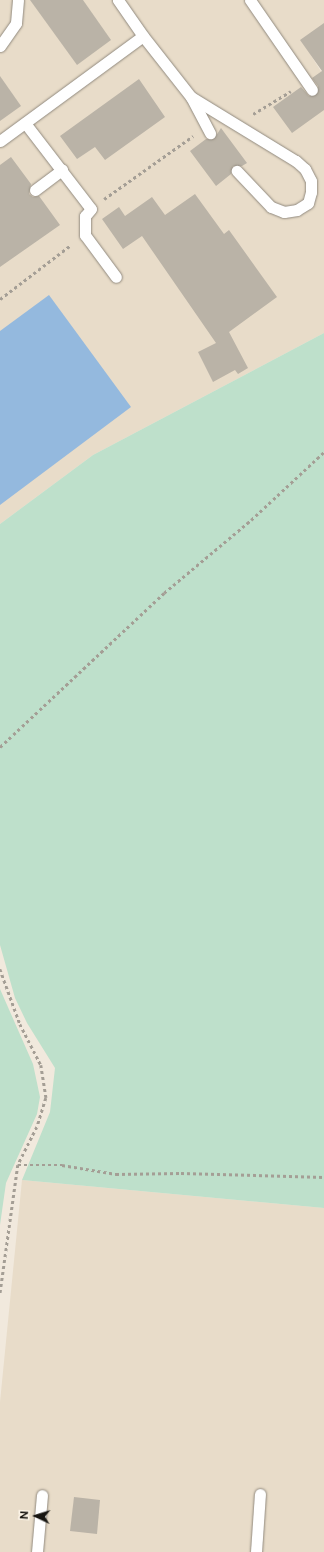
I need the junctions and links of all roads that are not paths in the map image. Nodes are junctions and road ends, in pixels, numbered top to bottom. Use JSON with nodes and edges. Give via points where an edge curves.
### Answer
{"nodes":[{"id":1,"x":18,"y":0,"type":"edge"},
{"id":2,"x":118,"y":0,"type":"edge"},
{"id":3,"x":250,"y":0,"type":"edge"},
{"id":4,"x":143,"y":36,"type":"junction"},
{"id":5,"x":0,"y":46,"type":"edge"},
{"id":6,"x":308,"y":86,"type":"road end"},
{"id":7,"x":191,"y":97,"type":"junction"},
{"id":8,"x":25,"y":123,"type":"junction"},
{"id":9,"x":208,"y":130,"type":"road end"},
{"id":10,"x":0,"y":141,"type":"edge"},
{"id":11,"x":62,"y":170,"type":"junction"},
{"id":12,"x":237,"y":171,"type":"dead end"},
{"id":13,"x":35,"y":190,"type":"dead end"},
{"id":14,"x":116,"y":277,"type":"dead end"},
{"id":15,"x":260,"y":1494,"type":"dead end"},
{"id":16,"x":42,"y":1495,"type":"dead end"},
{"id":17,"x":37,"y":1552,"type":"edge"},
{"id":18,"x":256,"y":1552,"type":"edge"}],
"edges":[{"from":1,"to":5,"type":"lane","via":[[16,23]]},
{"from":2,"to":4,"type":"lane"},
{"from":3,"to":6,"type":"lane"},
{"from":4,"to":7,"type":"lane"},
{"from":4,"to":8,"type":"lane"},
{"from":7,"to":9,"type":"lane"},
{"from":7,"to":12,"type":"lane","via":[[296,160],[305,169],[311,181],[312,192],[308,203],[297,210],[284,212],[271,207]]},
{"from":8,"to":10,"type":"lane"},
{"from":8,"to":11,"type":"lane"},
{"from":11,"to":13,"type":"lane"},
{"from":11,"to":14,"type":"lane","via":[[91,209],[85,216],[85,235]]},
{"from":15,"to":18,"type":"lane"},
{"from":16,"to":17,"type":"lane"}]}
